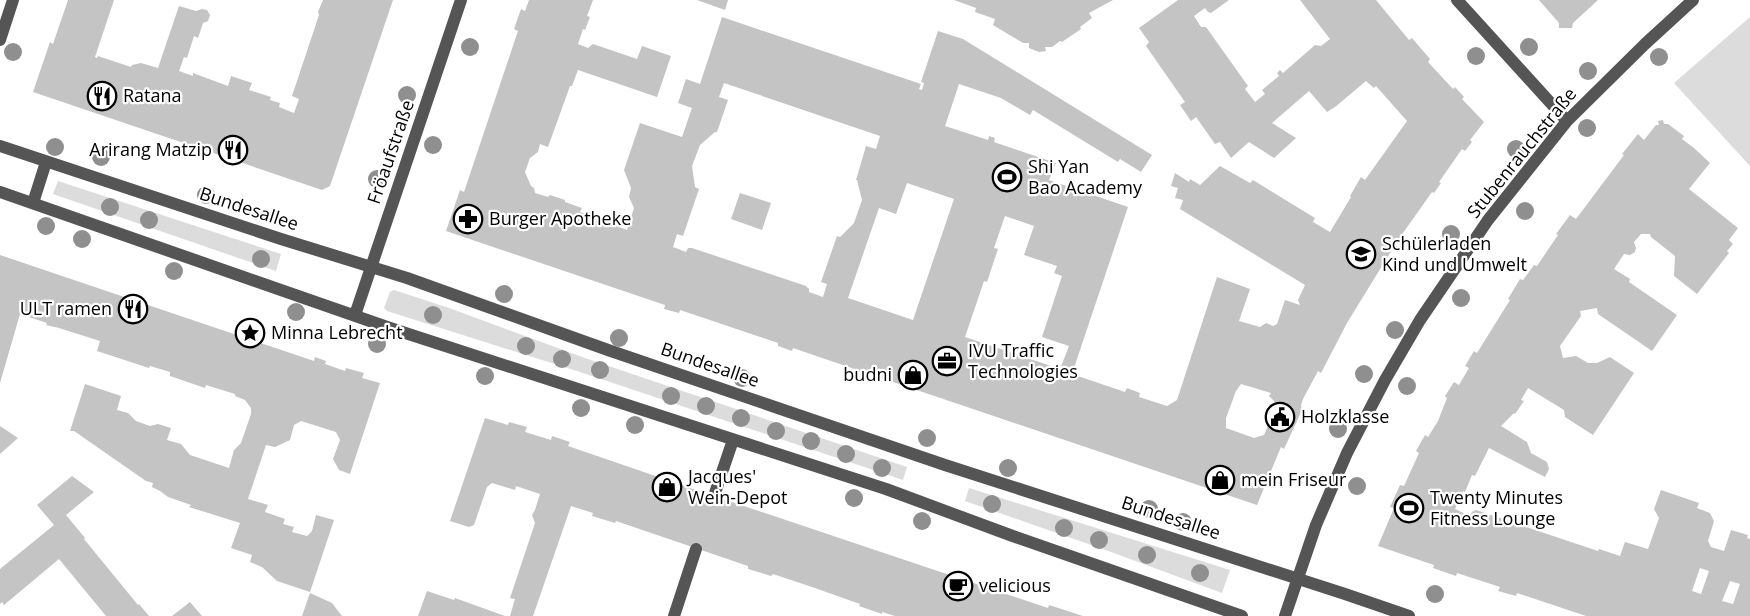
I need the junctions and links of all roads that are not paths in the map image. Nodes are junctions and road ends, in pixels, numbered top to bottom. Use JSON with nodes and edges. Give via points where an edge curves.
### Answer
{"nodes":[{"id":1,"x":13,"y":0,"type":"edge"},
{"id":2,"x":461,"y":0,"type":"edge"},
{"id":3,"x":1457,"y":0,"type":"edge"},
{"id":4,"x":1694,"y":0,"type":"edge"},
{"id":5,"x":0,"y":40,"type":"edge"},
{"id":6,"x":1567,"y":121,"type":"junction"},
{"id":7,"x":0,"y":146,"type":"edge"},
{"id":8,"x":46,"y":162,"type":"junction"},
{"id":9,"x":0,"y":192,"type":"edge"},
{"id":10,"x":33,"y":203,"type":"junction"},
{"id":11,"x":371,"y":266,"type":"junction"},
{"id":12,"x":355,"y":315,"type":"junction"},
{"id":13,"x":733,"y":440,"type":"junction"},
{"id":14,"x":714,"y":496,"type":"dead end"},
{"id":15,"x":696,"y":549,"type":"dead end"},
{"id":16,"x":1298,"y":579,"type":"junction"},
{"id":17,"x":674,"y":616,"type":"edge"},
{"id":18,"x":1242,"y":616,"type":"edge"},
{"id":19,"x":1285,"y":616,"type":"edge"},
{"id":20,"x":1409,"y":616,"type":"edge"}],
"edges":[{"from":1,"to":5,"type":"street"},
{"from":2,"to":11,"type":"street","name":"Fröaufstraße"},
{"from":3,"to":6,"type":"street"},
{"from":4,"to":6,"type":"street","name":"Stubenrauchstraße"},
{"from":6,"to":16,"type":"street","name":"Stubenrauchstraße","via":[[1488,220],[1408,340],[1347,453]]},
{"from":7,"to":8,"type":"street","name":"Bundesallee"},
{"from":8,"to":10,"type":"street"},
{"from":8,"to":11,"type":"street","name":"Bundesallee"},
{"from":9,"to":10,"type":"street"},
{"from":10,"to":12,"type":"street"},
{"from":11,"to":12,"type":"street","name":"Fröaufstraße"},
{"from":11,"to":16,"type":"street","name":"Bundesallee","via":[[945,465]]},
{"from":12,"to":13,"type":"street"},
{"from":13,"to":14,"type":"street"},
{"from":13,"to":18,"type":"street","via":[[886,489]]},
{"from":15,"to":17,"type":"street"},
{"from":16,"to":19,"type":"street","name":"Stubenrauchstraße"},
{"from":16,"to":20,"type":"street","name":"Bundesallee"}]}
